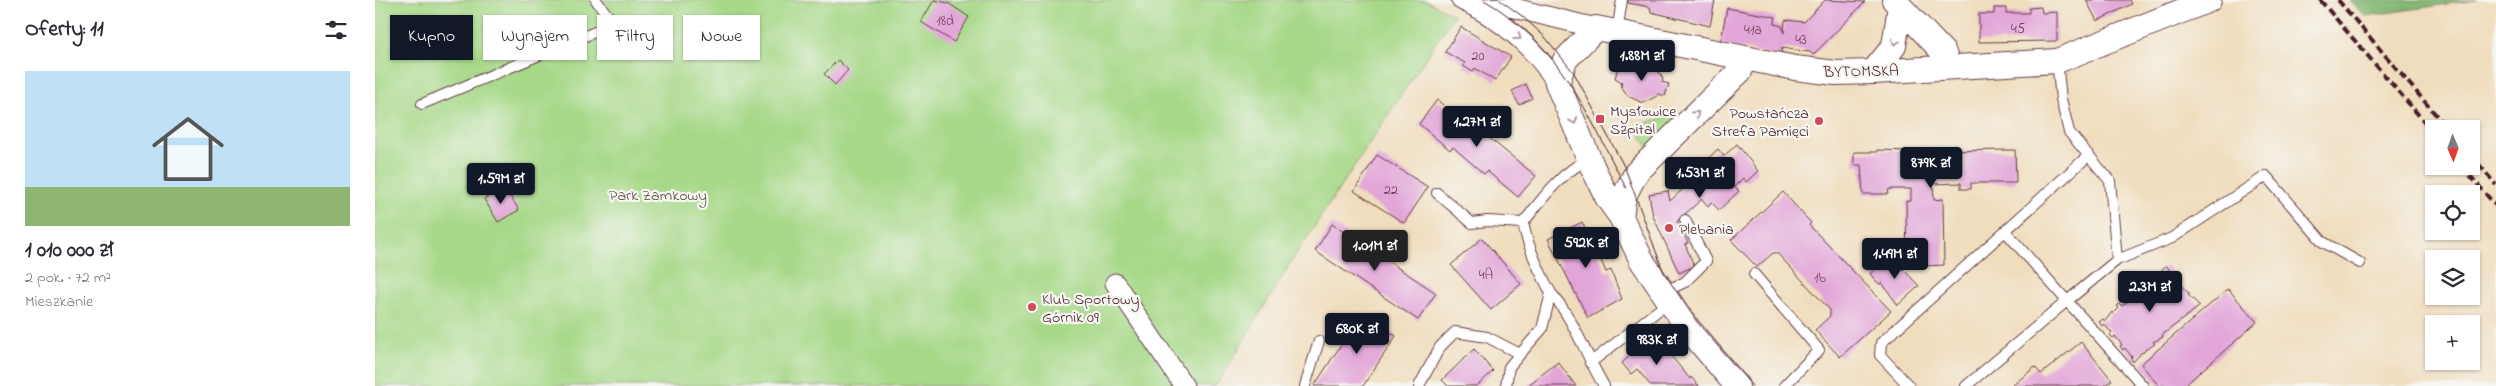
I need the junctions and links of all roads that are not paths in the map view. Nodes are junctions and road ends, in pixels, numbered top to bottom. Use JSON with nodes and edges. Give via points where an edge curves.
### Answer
{"nodes":[{"id":1,"x":596,"y":0,"type":"edge"},
{"id":2,"x":1461,"y":0,"type":"edge"},
{"id":3,"x":1622,"y":0,"type":"edge"},
{"id":4,"x":2209,"y":0,"type":"edge"},
{"id":5,"x":1897,"y":3,"type":"edge"},
{"id":6,"x":1479,"y":8,"type":"junction"},
{"id":7,"x":1606,"y":30,"type":"junction"},
{"id":8,"x":1745,"y":59,"type":"junction"},
{"id":9,"x":2057,"y":61,"type":"junction"},
{"id":10,"x":1948,"y":67,"type":"junction"},
{"id":11,"x":1873,"y":72,"type":"junction"},
{"id":12,"x":1557,"y":83,"type":"junction"},
{"id":13,"x":422,"y":104,"type":"dead end"},
{"id":14,"x":2088,"y":156,"type":"junction"},
{"id":15,"x":1591,"y":163,"type":"junction"},
{"id":16,"x":1636,"y":173,"type":"junction"},
{"id":17,"x":1437,"y":193,"type":"dead end"},
{"id":18,"x":1621,"y":217,"type":"junction"},
{"id":19,"x":1685,"y":220,"type":"dead end"},
{"id":20,"x":1523,"y":223,"type":"junction"},
{"id":21,"x":2005,"y":232,"type":"junction"},
{"id":22,"x":2117,"y":260,"type":"junction"},
{"id":23,"x":2360,"y":263,"type":"dead end"},
{"id":24,"x":1754,"y":274,"type":"dead end"},
{"id":25,"x":1115,"y":283,"type":"dead end"},
{"id":26,"x":1551,"y":293,"type":"junction"},
{"id":27,"x":1665,"y":297,"type":"junction"},
{"id":28,"x":2067,"y":301,"type":"junction"},
{"id":29,"x":1319,"y":342,"type":"dead end"},
{"id":30,"x":1519,"y":354,"type":"junction"},
{"id":31,"x":1590,"y":363,"type":"junction"},
{"id":32,"x":1183,"y":386,"type":"edge"},
{"id":33,"x":1305,"y":386,"type":"edge"},
{"id":34,"x":1419,"y":386,"type":"edge"},
{"id":35,"x":1506,"y":386,"type":"edge"},
{"id":36,"x":1604,"y":386,"type":"edge"},
{"id":37,"x":1737,"y":386,"type":"edge"},
{"id":38,"x":1784,"y":386,"type":"edge"},
{"id":39,"x":1909,"y":386,"type":"edge"},
{"id":40,"x":1966,"y":386,"type":"edge"},
{"id":41,"x":2143,"y":386,"type":"edge"}],
"edges":[{"from":1,"to":13,"type":"lane","via":[[614,24]]},
{"from":2,"to":6,"type":"street","name":"BYTOMSKA"},
{"from":3,"to":7,"type":"lane"},
{"from":4,"to":9,"type":"street","name":"BYTOMSKA"},
{"from":5,"to":10,"type":"street","via":[[1944,53]]},
{"from":5,"to":11,"type":"street","one_way":true,"via":[[1894,46]]},
{"from":6,"to":7,"type":"street","name":"BYTOMSKA","via":[[1510,7]]},
{"from":6,"to":12,"type":"street","name":"BYTOMSKA","one_way":true,"via":[[1525,42]]},
{"from":7,"to":8,"type":"street","name":"BYTOMSKA"},
{"from":7,"to":12,"type":"street","via":[[1565,60]]},
{"from":8,"to":11,"type":"street","name":"BYTOMSKA","via":[[1836,73]]},
{"from":16,"to":8,"type":"street","one_way":true,"via":[[1740,71]]},
{"from":9,"to":10,"type":"street","name":"BYTOMSKA"},
{"from":9,"to":14,"type":"lane","via":[[2069,132]]},
{"from":10,"to":11,"type":"street","name":"BYTOMSKA"},
{"from":12,"to":15,"type":"street","one_way":true},
{"from":14,"to":21,"type":"lane"},
{"from":14,"to":22,"type":"lane","via":[[2110,181]]},
{"from":15,"to":16,"type":"street","via":[[1619,174]]},
{"from":15,"to":18,"type":"street","via":[[1608,199]]},
{"from":15,"to":20,"type":"lane","via":[[1574,166],[1555,182]]},
{"from":16,"to":18,"type":"street","via":[[1627,188]]},
{"from":17,"to":20,"type":"lane","via":[[1472,223]]},
{"from":18,"to":27,"type":"street","via":[[1641,261]]},
{"from":19,"to":27,"type":"lane","via":[[1706,261]]},
{"from":20,"to":26,"type":"lane","via":[[1535,261]]},
{"from":21,"to":28,"type":"lane"},
{"from":21,"to":39,"type":"lane","via":[[1881,343],[1880,355]]},
{"from":22,"to":23,"type":"lane","via":[[2173,238],[2265,176],[2323,242]]},
{"from":22,"to":28,"type":"lane"},
{"from":24,"to":38,"type":"lane","via":[[1819,350]]},
{"from":25,"to":32,"type":"street"},
{"from":26,"to":30,"type":"lane","via":[[1543,329]]},
{"from":26,"to":31,"type":"lane","via":[[1562,305]]},
{"from":27,"to":31,"type":"lane"},
{"from":27,"to":37,"type":"street"},
{"from":28,"to":40,"type":"lane"},
{"from":28,"to":41,"type":"lane"},
{"from":29,"to":33,"type":"lane"},
{"from":30,"to":34,"type":"lane","via":[[1487,337],[1455,332],[1440,347]]},
{"from":30,"to":35,"type":"lane","via":[[1509,367]]},
{"from":31,"to":36,"type":"lane"}]}
